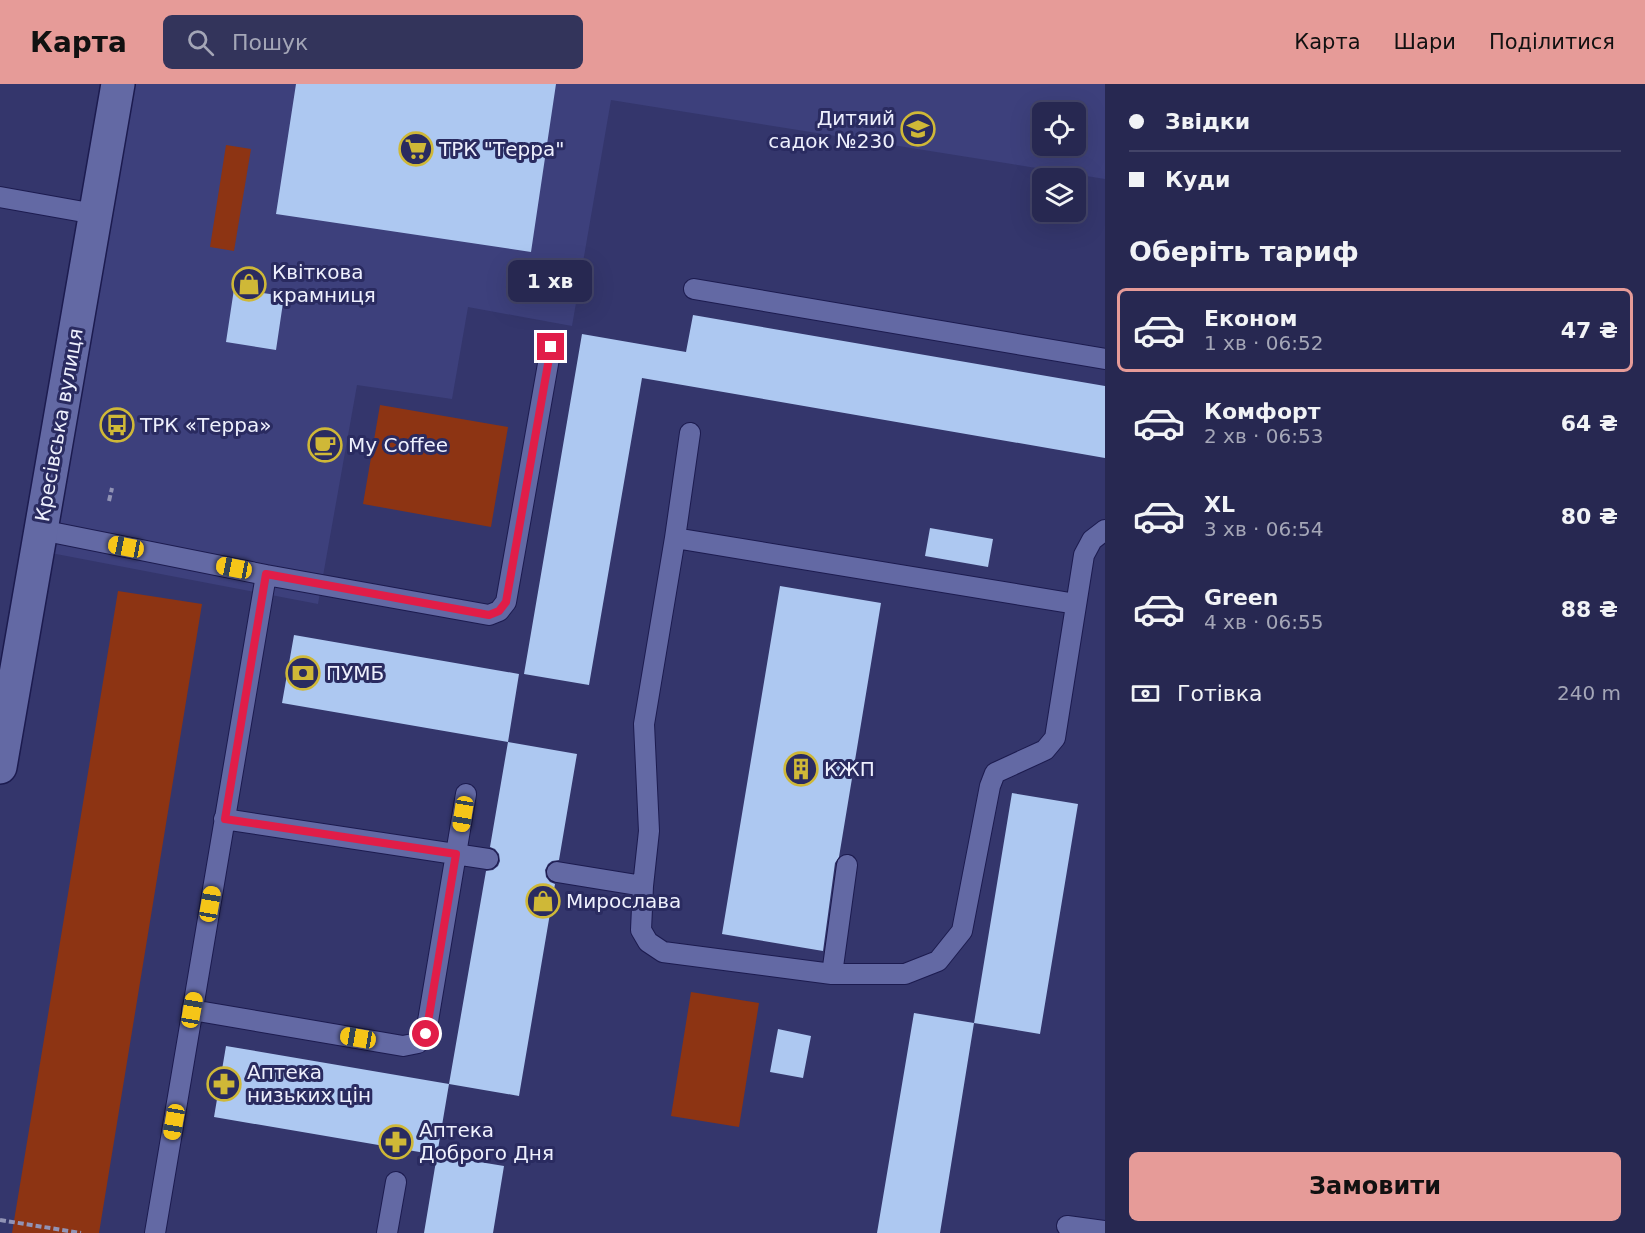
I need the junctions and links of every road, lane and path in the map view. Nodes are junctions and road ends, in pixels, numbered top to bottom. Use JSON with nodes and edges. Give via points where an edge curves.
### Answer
{"nodes":[{"id":1,"x":118,"y":84,"type":"edge"},
{"id":2,"x":0,"y":197,"type":"edge"},
{"id":3,"x":95,"y":214,"type":"junction"},
{"id":4,"x":694,"y":289,"type":"dead end"},
{"id":5,"x":551,"y":347,"type":"dead end"},
{"id":6,"x":1105,"y":359,"type":"edge"},
{"id":7,"x":690,"y":433,"type":"dead end"},
{"id":8,"x":112,"y":488,"type":"dead end"},
{"id":9,"x":109,"y":501,"type":"dead end"},
{"id":10,"x":41,"y":530,"type":"junction"},
{"id":11,"x":1105,"y":530,"type":"edge"},
{"id":12,"x":675,"y":538,"type":"junction"},
{"id":13,"x":266,"y":574,"type":"junction"},
{"id":14,"x":1076,"y":604,"type":"junction"},
{"id":15,"x":4,"y":716,"type":"edge"},
{"id":16,"x":0,"y":767,"type":"edge"},
{"id":17,"x":466,"y":794,"type":"dead end"},
{"id":18,"x":225,"y":819,"type":"junction"},
{"id":19,"x":456,"y":854,"type":"junction"},
{"id":20,"x":488,"y":859,"type":"dead end"},
{"id":21,"x":847,"y":865,"type":"dead end"},
{"id":22,"x":557,"y":872,"type":"dead end"},
{"id":23,"x":643,"y":886,"type":"junction"},
{"id":24,"x":832,"y":974,"type":"junction"},
{"id":25,"x":192,"y":1010,"type":"junction"},
{"id":26,"x":396,"y":1182,"type":"dead end"},
{"id":27,"x":0,"y":1220,"type":"edge"},
{"id":28,"x":1067,"y":1226,"type":"dead end"},
{"id":29,"x":1105,"y":1232,"type":"edge"},
{"id":30,"x":81,"y":1233,"type":"edge"},
{"id":31,"x":155,"y":1233,"type":"edge"},
{"id":32,"x":387,"y":1233,"type":"edge"}],
"edges":[{"from":1,"to":3,"type":"street","name":"Кресівська вулиця"},
{"from":2,"to":3,"type":"lane"},
{"from":3,"to":10,"type":"street","name":"Кресівська вулиця"},
{"from":4,"to":6,"type":"lane"},
{"from":5,"to":13,"type":"lane","via":[[506,602],[499,611],[489,615]]},
{"from":7,"to":12,"type":"lane"},
{"from":8,"to":9,"type":"path"},
{"from":10,"to":13,"type":"lane"},
{"from":10,"to":15,"type":"street","name":"Кресівська вулиця"},
{"from":11,"to":14,"type":"lane","via":[[1092,540],[1084,555]]},
{"from":12,"to":14,"type":"lane"},
{"from":12,"to":23,"type":"lane","via":[[644,724],[649,831]]},
{"from":13,"to":18,"type":"lane"},
{"from":14,"to":24,"type":"lane","via":[[1056,738],[1045,750],[995,773],[962,931],[938,961],[905,974]]},
{"from":15,"to":16,"type":"street","name":"Кресівська вулиця"},
{"from":17,"to":19,"type":"lane"},
{"from":18,"to":19,"type":"lane"},
{"from":18,"to":25,"type":"lane"},
{"from":19,"to":20,"type":"lane"},
{"from":19,"to":25,"type":"lane","via":[[426,1034],[418,1043],[403,1046]]},
{"from":21,"to":24,"type":"lane"},
{"from":22,"to":23,"type":"lane"},
{"from":23,"to":24,"type":"lane","via":[[641,930],[648,942],[663,952]]},
{"from":25,"to":31,"type":"lane"},
{"from":26,"to":32,"type":"lane"},
{"from":27,"to":30,"type":"path"},
{"from":28,"to":29,"type":"lane"}]}
